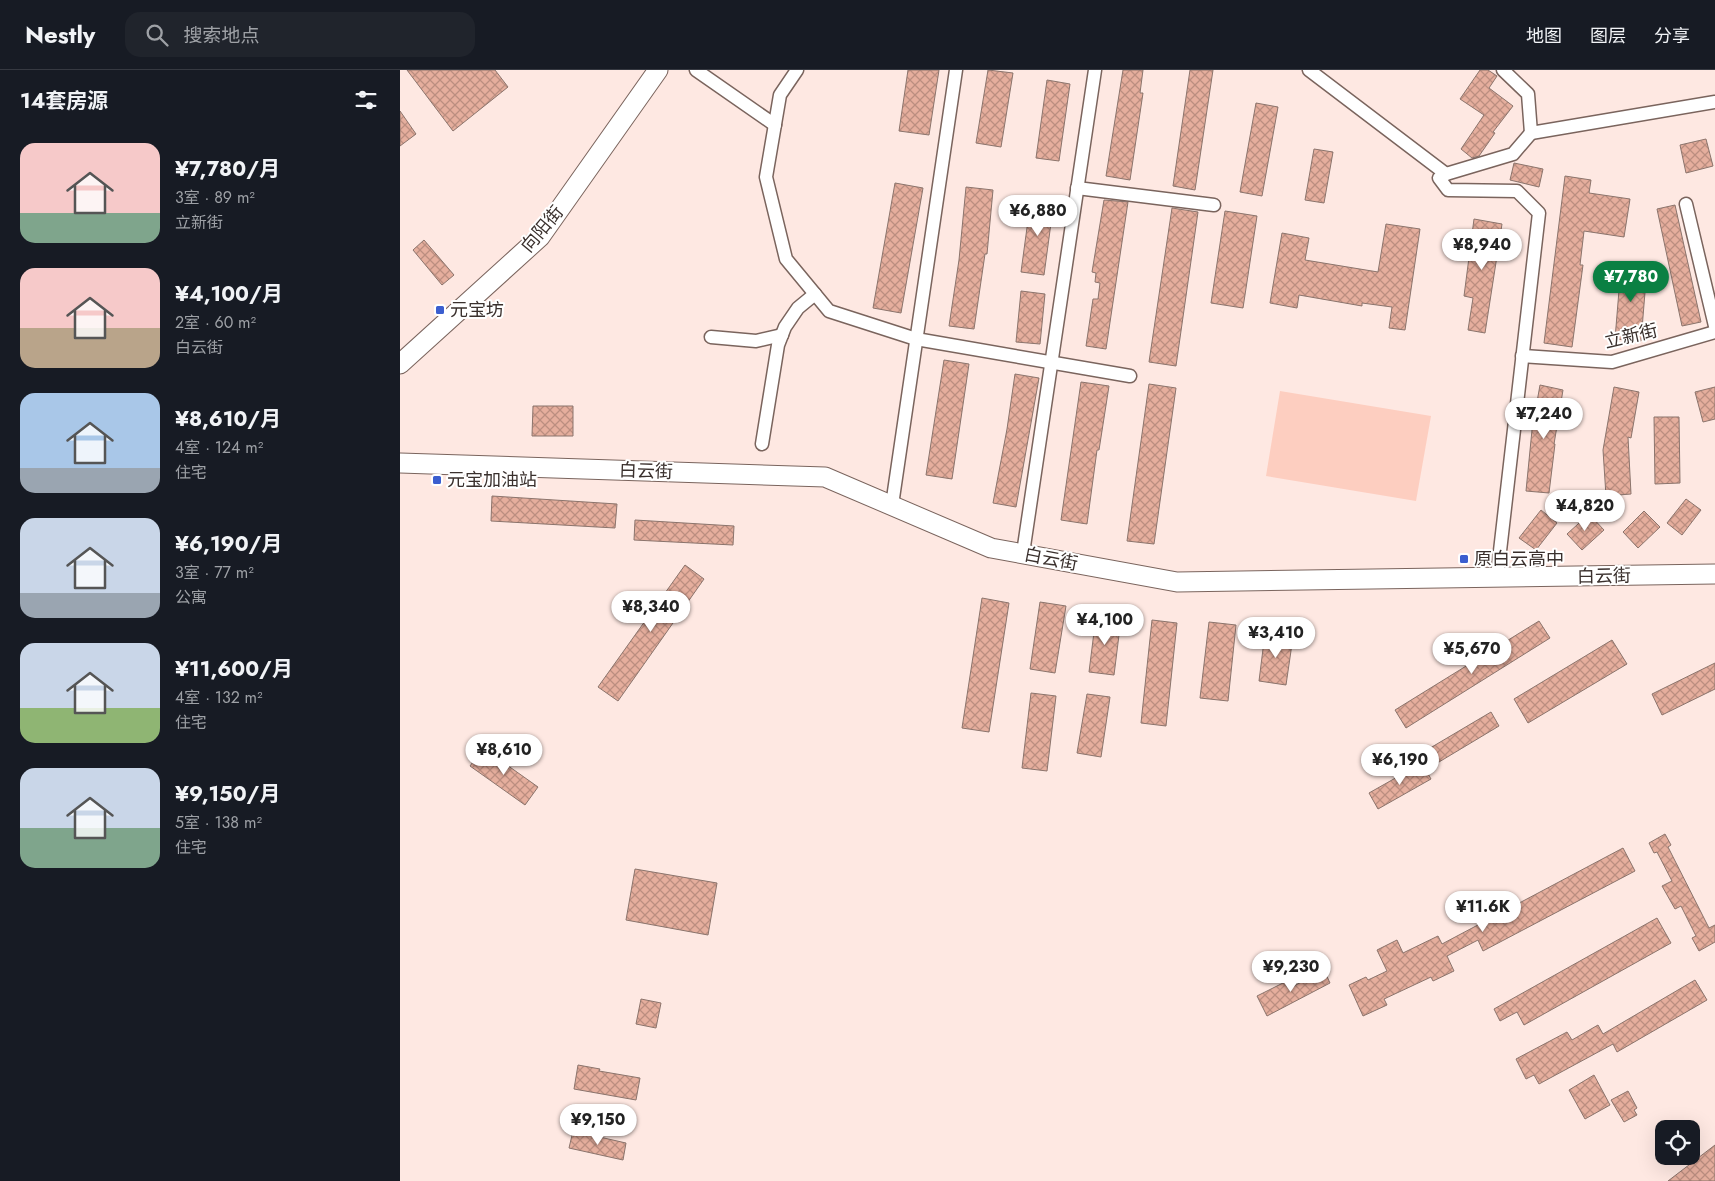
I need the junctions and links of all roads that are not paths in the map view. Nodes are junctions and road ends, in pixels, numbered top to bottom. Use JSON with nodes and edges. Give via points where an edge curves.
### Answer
{"nodes":[{"id":1,"x":658,"y":70,"type":"edge"},
{"id":2,"x":696,"y":70,"type":"edge"},
{"id":3,"x":797,"y":70,"type":"edge"},
{"id":4,"x":956,"y":70,"type":"edge"},
{"id":5,"x":1095,"y":70,"type":"edge"},
{"id":6,"x":1309,"y":70,"type":"edge"},
{"id":7,"x":1503,"y":70,"type":"edge"},
{"id":8,"x":1715,"y":102,"type":"edge"},
{"id":9,"x":775,"y":125,"type":"junction"},
{"id":10,"x":1531,"y":133,"type":"junction"},
{"id":11,"x":1446,"y":174,"type":"junction"},
{"id":12,"x":1077,"y":188,"type":"junction"},
{"id":13,"x":1686,"y":204,"type":"dead end"},
{"id":14,"x":1214,"y":205,"type":"dead end"},
{"id":15,"x":815,"y":294,"type":"junction"},
{"id":16,"x":1715,"y":326,"type":"edge"},
{"id":17,"x":1715,"y":332,"type":"edge"},
{"id":18,"x":782,"y":335,"type":"junction"},
{"id":19,"x":711,"y":337,"type":"dead end"},
{"id":20,"x":916,"y":339,"type":"junction"},
{"id":21,"x":1522,"y":356,"type":"junction"},
{"id":22,"x":1050,"y":362,"type":"junction"},
{"id":23,"x":400,"y":364,"type":"edge"},
{"id":24,"x":1130,"y":376,"type":"dead end"},
{"id":25,"x":762,"y":444,"type":"dead end"},
{"id":26,"x":400,"y":463,"type":"edge"},
{"id":27,"x":892,"y":506,"type":"junction"},
{"id":28,"x":1023,"y":553,"type":"junction"},
{"id":29,"x":1715,"y":574,"type":"edge"},
{"id":30,"x":1497,"y":577,"type":"junction"}],
"edges":[{"from":1,"to":23,"type":"main road","name":"向阳街","via":[[540,237]]},
{"from":2,"to":9,"type":"street"},
{"from":3,"to":9,"type":"street","via":[[780,95]]},
{"from":4,"to":20,"type":"street"},
{"from":5,"to":12,"type":"street"},
{"from":6,"to":11,"type":"street"},
{"from":7,"to":10,"type":"street","via":[[1528,94]]},
{"from":8,"to":10,"type":"street"},
{"from":9,"to":15,"type":"street","via":[[766,177],[786,259]]},
{"from":10,"to":11,"type":"street","via":[[1513,154]]},
{"from":11,"to":21,"type":"street","via":[[1439,178],[1448,190],[1517,191],[1539,213]]},
{"from":12,"to":14,"type":"street"},
{"from":12,"to":22,"type":"street"},
{"from":13,"to":16,"type":"street"},
{"from":15,"to":18,"type":"street","via":[[798,308]]},
{"from":15,"to":20,"type":"street","via":[[829,312]]},
{"from":17,"to":21,"type":"street","name":"立新街","via":[[1612,362]]},
{"from":18,"to":19,"type":"street","via":[[756,341]]},
{"from":18,"to":25,"type":"street"},
{"from":20,"to":22,"type":"street"},
{"from":20,"to":27,"type":"street"},
{"from":21,"to":30,"type":"street"},
{"from":22,"to":24,"type":"street"},
{"from":22,"to":28,"type":"street"},
{"from":26,"to":27,"type":"main road","name":"白云街","via":[[825,477]]},
{"from":27,"to":28,"type":"main road","name":"白云街","via":[[991,548]]},
{"from":28,"to":30,"type":"main road","name":"白云街","via":[[1178,582]]},
{"from":29,"to":30,"type":"main road","name":"白云街"}]}
